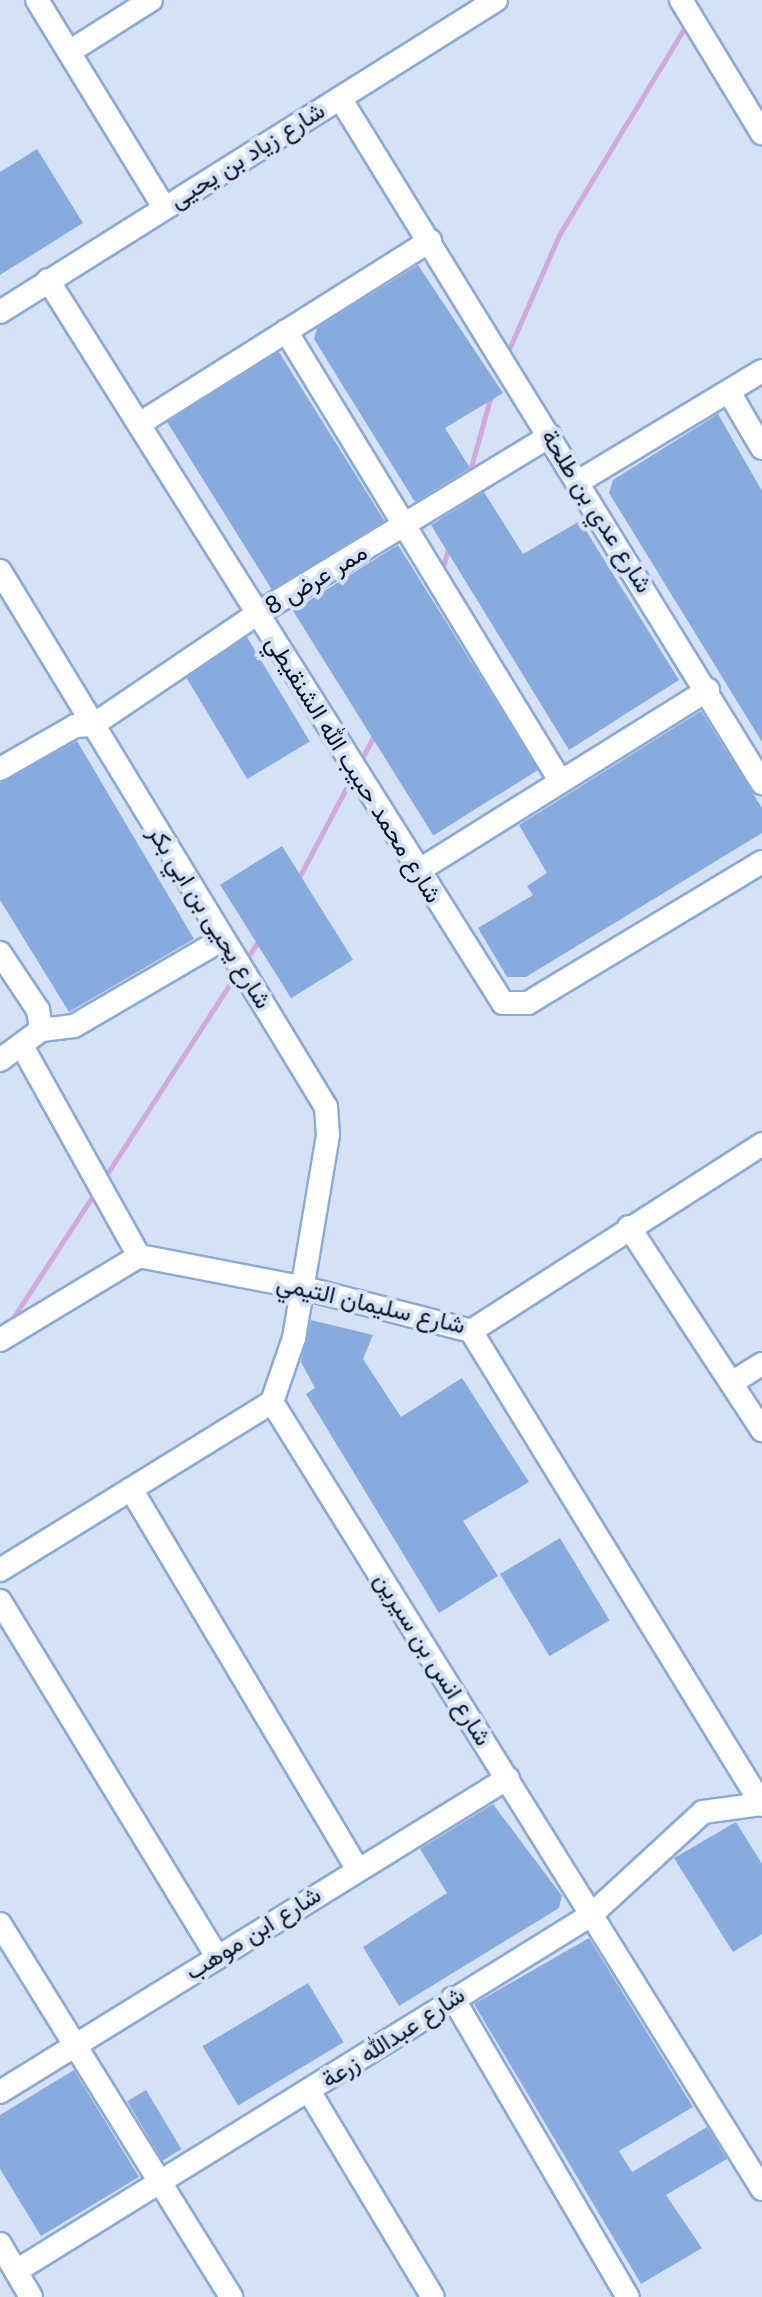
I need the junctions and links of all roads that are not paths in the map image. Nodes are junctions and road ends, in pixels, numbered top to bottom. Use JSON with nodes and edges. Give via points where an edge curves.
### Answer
{"nodes":[{"id":1,"x":37,"y":0,"type":"edge"},
{"id":2,"x":151,"y":0,"type":"edge"},
{"id":3,"x":496,"y":0,"type":"edge"},
{"id":4,"x":681,"y":0,"type":"edge"},
{"id":5,"x":69,"y":52,"type":"junction"},
{"id":6,"x":340,"y":98,"type":"junction"},
{"id":7,"x":762,"y":133,"type":"edge"},
{"id":8,"x":163,"y":206,"type":"junction"},
{"id":9,"x":430,"y":241,"type":"junction"},
{"id":10,"x":48,"y":280,"type":"junction"},
{"id":11,"x":0,"y":312,"type":"edge"},
{"id":12,"x":286,"y":331,"type":"junction"},
{"id":13,"x":762,"y":371,"type":"edge"},
{"id":14,"x":729,"y":392,"type":"junction"},
{"id":15,"x":139,"y":424,"type":"junction"},
{"id":16,"x":550,"y":436,"type":"junction"},
{"id":17,"x":762,"y":448,"type":"edge"},
{"id":18,"x":578,"y":482,"type":"junction"},
{"id":19,"x":404,"y":525,"type":"junction"},
{"id":20,"x":0,"y":571,"type":"edge"},
{"id":21,"x":257,"y":614,"type":"junction"},
{"id":22,"x":708,"y":690,"type":"junction"},
{"id":23,"x":93,"y":725,"type":"junction"},
{"id":24,"x":0,"y":769,"type":"edge"},
{"id":25,"x":559,"y":779,"type":"junction"},
{"id":26,"x":762,"y":783,"type":"edge"},
{"id":27,"x":762,"y":862,"type":"edge"},
{"id":28,"x":418,"y":871,"type":"junction"},
{"id":29,"x":221,"y":940,"type":"junction"},
{"id":30,"x":0,"y":953,"type":"edge"},
{"id":31,"x":41,"y":1030,"type":"junction"},
{"id":32,"x":22,"y":1046,"type":"junction"},
{"id":33,"x":0,"y":1060,"type":"edge"},
{"id":34,"x":762,"y":1144,"type":"edge"},
{"id":35,"x":629,"y":1227,"type":"junction"},
{"id":36,"x":139,"y":1256,"type":"junction"},
{"id":37,"x":300,"y":1287,"type":"junction"},
{"id":38,"x":471,"y":1331,"type":"junction"},
{"id":39,"x":1,"y":1336,"type":"edge"},
{"id":40,"x":762,"y":1364,"type":"edge"},
{"id":41,"x":733,"y":1382,"type":"junction"},
{"id":42,"x":272,"y":1402,"type":"junction"},
{"id":43,"x":762,"y":1430,"type":"edge"},
{"id":44,"x":131,"y":1489,"type":"junction"},
{"id":45,"x":0,"y":1570,"type":"edge"},
{"id":46,"x":0,"y":1601,"type":"edge"},
{"id":47,"x":508,"y":1778,"type":"junction"},
{"id":48,"x":762,"y":1805,"type":"edge"},
{"id":49,"x":357,"y":1868,"type":"junction"},
{"id":50,"x":591,"y":1915,"type":"junction"},
{"id":51,"x":0,"y":1924,"type":"edge"},
{"id":52,"x":216,"y":1955,"type":"junction"},
{"id":53,"x":453,"y":1998,"type":"junction"},
{"id":54,"x":73,"y":2045,"type":"junction"},
{"id":55,"x":309,"y":2091,"type":"junction"},
{"id":56,"x":0,"y":2092,"type":"edge"},
{"id":57,"x":158,"y":2183,"type":"junction"},
{"id":58,"x":762,"y":2189,"type":"edge"},
{"id":59,"x":0,"y":2244,"type":"edge"},
{"id":60,"x":16,"y":2271,"type":"junction"},
{"id":61,"x":31,"y":2297,"type":"edge"},
{"id":62,"x":231,"y":2297,"type":"edge"},
{"id":63,"x":433,"y":2297,"type":"edge"},
{"id":64,"x":628,"y":2297,"type":"edge"}],
"edges":[{"from":1,"to":5,"type":"street"},
{"from":2,"to":5,"type":"street"},
{"from":3,"to":6,"type":"street","name":"شارع زياد بن يحيى"},
{"from":4,"to":7,"type":"street"},
{"from":5,"to":8,"type":"street"},
{"from":6,"to":8,"type":"street","name":"شارع زياد بن يحيى"},
{"from":6,"to":9,"type":"street","name":"شارع عدي بن طلحة"},
{"from":8,"to":10,"type":"street","name":"شارع زياد بن يحيى"},
{"from":9,"to":12,"type":"street"},
{"from":9,"to":16,"type":"street","name":"شارع عدي بن طلحة"},
{"from":10,"to":11,"type":"street","name":"شارع زياد بن يحيى"},
{"from":10,"to":15,"type":"street","name":"شارع محمد حبيب الله الشنقيطي"},
{"from":12,"to":15,"type":"street"},
{"from":12,"to":19,"type":"street"},
{"from":13,"to":14,"type":"street"},
{"from":14,"to":17,"type":"street"},
{"from":14,"to":18,"type":"street"},
{"from":15,"to":21,"type":"street","name":"شارع محمد حبيب الله الشنقيطي"},
{"from":16,"to":18,"type":"street","name":"شارع عدي بن طلحة"},
{"from":16,"to":19,"type":"street","name":"ممر عرض 8"},
{"from":18,"to":22,"type":"street","name":"شارع عدي بن طلحة"},
{"from":19,"to":21,"type":"street","name":"ممر عرض 8"},
{"from":19,"to":25,"type":"street"},
{"from":20,"to":23,"type":"street","name":"شارع يحيى بن ابي بكر"},
{"from":21,"to":23,"type":"street","name":"ممر عرض 8"},
{"from":21,"to":28,"type":"street","name":"شارع محمد حبيب الله الشنقيطي"},
{"from":22,"to":25,"type":"street"},
{"from":22,"to":26,"type":"street","name":"شارع عدي بن طلحة"},
{"from":23,"to":24,"type":"street","name":"ممر عرض 8","via":[[75,726]]},
{"from":23,"to":29,"type":"street","name":"شارع يحيى بن ابي بكر"},
{"from":25,"to":28,"type":"street"},
{"from":27,"to":28,"type":"street","name":"شارع محمد حبيب الله الشنقيطي","via":[[528,1003],[503,1003]]},
{"from":29,"to":31,"type":"street","via":[[74,1026]]},
{"from":29,"to":37,"type":"street","name":"شارع يحيى بن ابي بكر","via":[[326,1107],[328,1135]]},
{"from":30,"to":31,"type":"street","via":[[38,1010]]},
{"from":31,"to":32,"type":"street"},
{"from":32,"to":33,"type":"street"},
{"from":32,"to":36,"type":"street"},
{"from":34,"to":35,"type":"street","name":"شارع سليمان التيمي"},
{"from":35,"to":38,"type":"street","name":"شارع سليمان التيمي"},
{"from":35,"to":41,"type":"street"},
{"from":36,"to":37,"type":"street","name":"شارع سليمان التيمي"},
{"from":36,"to":39,"type":"street"},
{"from":37,"to":38,"type":"street","name":"شارع سليمان التيمي"},
{"from":37,"to":42,"type":"street","name":"شارع يحيى بن ابي بكر"},
{"from":38,"to":48,"type":"street"},
{"from":40,"to":41,"type":"street"},
{"from":41,"to":43,"type":"street"},
{"from":42,"to":44,"type":"street"},
{"from":42,"to":47,"type":"street","name":"شارع انس بن سيرين"},
{"from":44,"to":45,"type":"street"},
{"from":44,"to":49,"type":"street"},
{"from":46,"to":52,"type":"street"},
{"from":47,"to":49,"type":"street","name":"شارع ابن موهب"},
{"from":47,"to":50,"type":"street","name":"شارع انس بن سيرين"},
{"from":48,"to":50,"type":"street","name":"شارع عبدالله زرعة","via":[[703,1812]]},
{"from":49,"to":52,"type":"street","name":"شارع ابن موهب"},
{"from":50,"to":53,"type":"street","name":"شارع عبدالله زرعة"},
{"from":50,"to":58,"type":"street","name":"شارع انس بن سيرين"},
{"from":51,"to":54,"type":"street"},
{"from":52,"to":54,"type":"street","name":"شارع ابن موهب"},
{"from":53,"to":55,"type":"street","name":"شارع عبدالله زرعة"},
{"from":53,"to":64,"type":"street"},
{"from":54,"to":56,"type":"street","name":"شارع ابن موهب"},
{"from":54,"to":57,"type":"street"},
{"from":55,"to":57,"type":"street","name":"شارع عبدالله زرعة"},
{"from":55,"to":63,"type":"street"},
{"from":57,"to":60,"type":"street","name":"شارع عبدالله زرعة"},
{"from":57,"to":62,"type":"street"},
{"from":59,"to":60,"type":"street"},
{"from":60,"to":61,"type":"street"}]}
